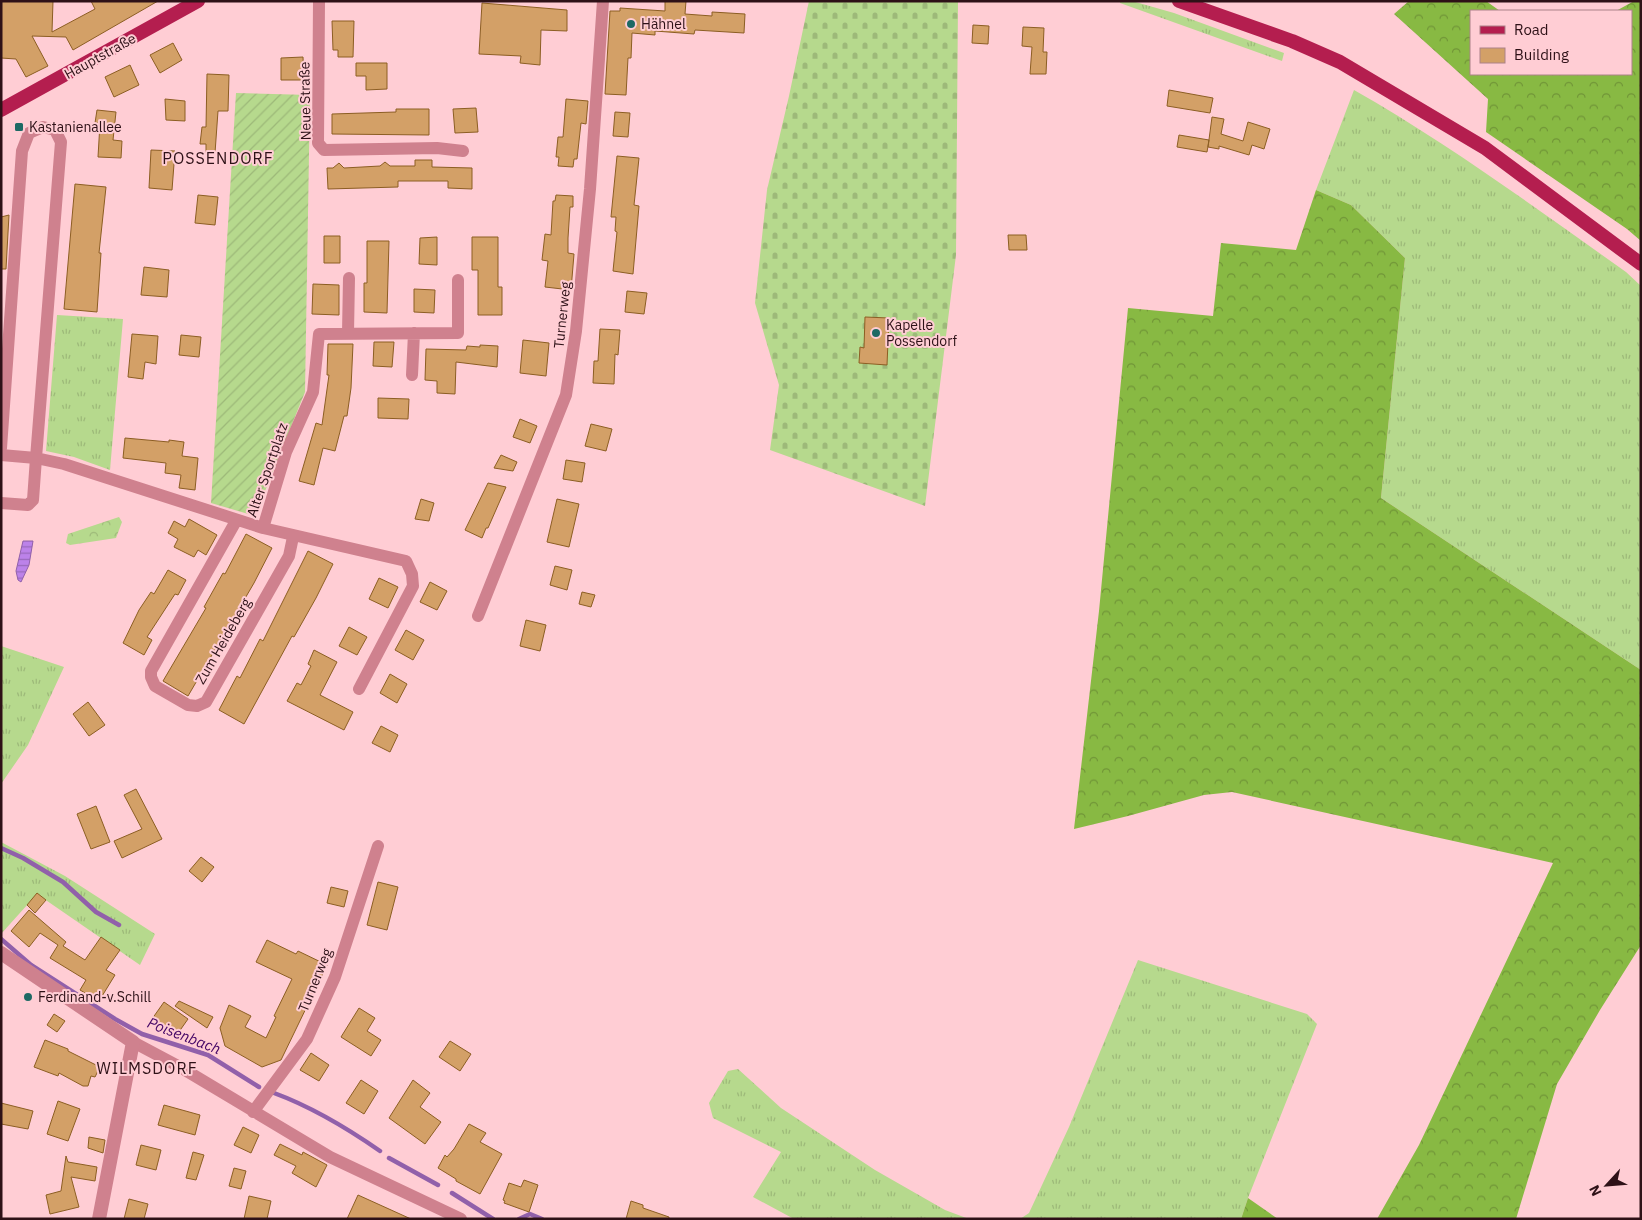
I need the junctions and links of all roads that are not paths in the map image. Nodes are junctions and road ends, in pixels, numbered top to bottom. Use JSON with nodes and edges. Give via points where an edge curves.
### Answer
{"nodes":[{"id":1,"x":198,"y":1,"type":"edge"},
{"id":2,"x":319,"y":1,"type":"edge"},
{"id":3,"x":603,"y":1,"type":"edge"},
{"id":4,"x":1179,"y":1,"type":"edge"},
{"id":5,"x":1,"y":110,"type":"edge"},
{"id":6,"x":462,"y":151,"type":"dead end"},
{"id":7,"x":1641,"y":264,"type":"edge"},
{"id":8,"x":349,"y":278,"type":"dead end"},
{"id":9,"x":458,"y":280,"type":"dead end"},
{"id":10,"x":348,"y":333,"type":"junction"},
{"id":11,"x":414,"y":333,"type":"junction"},
{"id":12,"x":412,"y":374,"type":"dead end"},
{"id":13,"x":1,"y":448,"type":"edge"},
{"id":14,"x":1,"y":455,"type":"edge"},
{"id":15,"x":36,"y":458,"type":"junction"},
{"id":16,"x":1,"y":503,"type":"edge"},
{"id":17,"x":236,"y":521,"type":"junction"},
{"id":18,"x":263,"y":528,"type":"junction"},
{"id":19,"x":294,"y":536,"type":"junction"},
{"id":20,"x":478,"y":616,"type":"dead end"},
{"id":21,"x":359,"y":689,"type":"dead end"},
{"id":22,"x":378,"y":846,"type":"dead end"},
{"id":23,"x":1,"y":953,"type":"edge"},
{"id":24,"x":133,"y":1042,"type":"junction"},
{"id":25,"x":253,"y":1112,"type":"junction"},
{"id":26,"x":99,"y":1219,"type":"edge"},
{"id":27,"x":461,"y":1219,"type":"edge"}],
"edges":[{"from":1,"to":5,"type":"main road","name":"Hauptstraße"},
{"from":2,"to":6,"type":"street","name":"Neue Straße","via":[[318,143],[324,150],[437,148]]},
{"from":3,"to":20,"type":"street","name":"Turnerweg","via":[[588,208],[566,395]]},
{"from":4,"to":7,"type":"main road","via":[[1292,40],[1340,62],[1485,148]]},
{"from":8,"to":10,"type":"street"},
{"from":9,"to":11,"type":"street","name":"Alter Sportplatz","via":[[458,333]]},
{"from":10,"to":11,"type":"street","name":"Alter Sportplatz"},
{"from":10,"to":18,"type":"street","name":"Alter Sportplatz","via":[[319,334],[314,392],[286,452]]},
{"from":11,"to":12,"type":"street"},
{"from":13,"to":15,"type":"street","via":[[22,151],[29,133],[43,127],[55,130],[61,142]]},
{"from":14,"to":15,"type":"street"},
{"from":15,"to":16,"type":"street","via":[[33,500],[28,505]]},
{"from":15,"to":17,"type":"street","via":[[64,464]]},
{"from":17,"to":18,"type":"street"},
{"from":17,"to":19,"type":"street","name":"Zum Heideberg","via":[[151,671],[150,677],[155,686],[188,705],[206,702],[289,556]]},
{"from":18,"to":19,"type":"street"},
{"from":19,"to":21,"type":"street","via":[[406,561],[412,574],[413,586]]},
{"from":22,"to":25,"type":"street","name":"Turnerweg","via":[[335,977],[307,1039]]},
{"from":23,"to":24,"type":"street"},
{"from":24,"to":25,"type":"street"},
{"from":24,"to":26,"type":"street"},
{"from":25,"to":27,"type":"street","via":[[330,1157]]}]}
